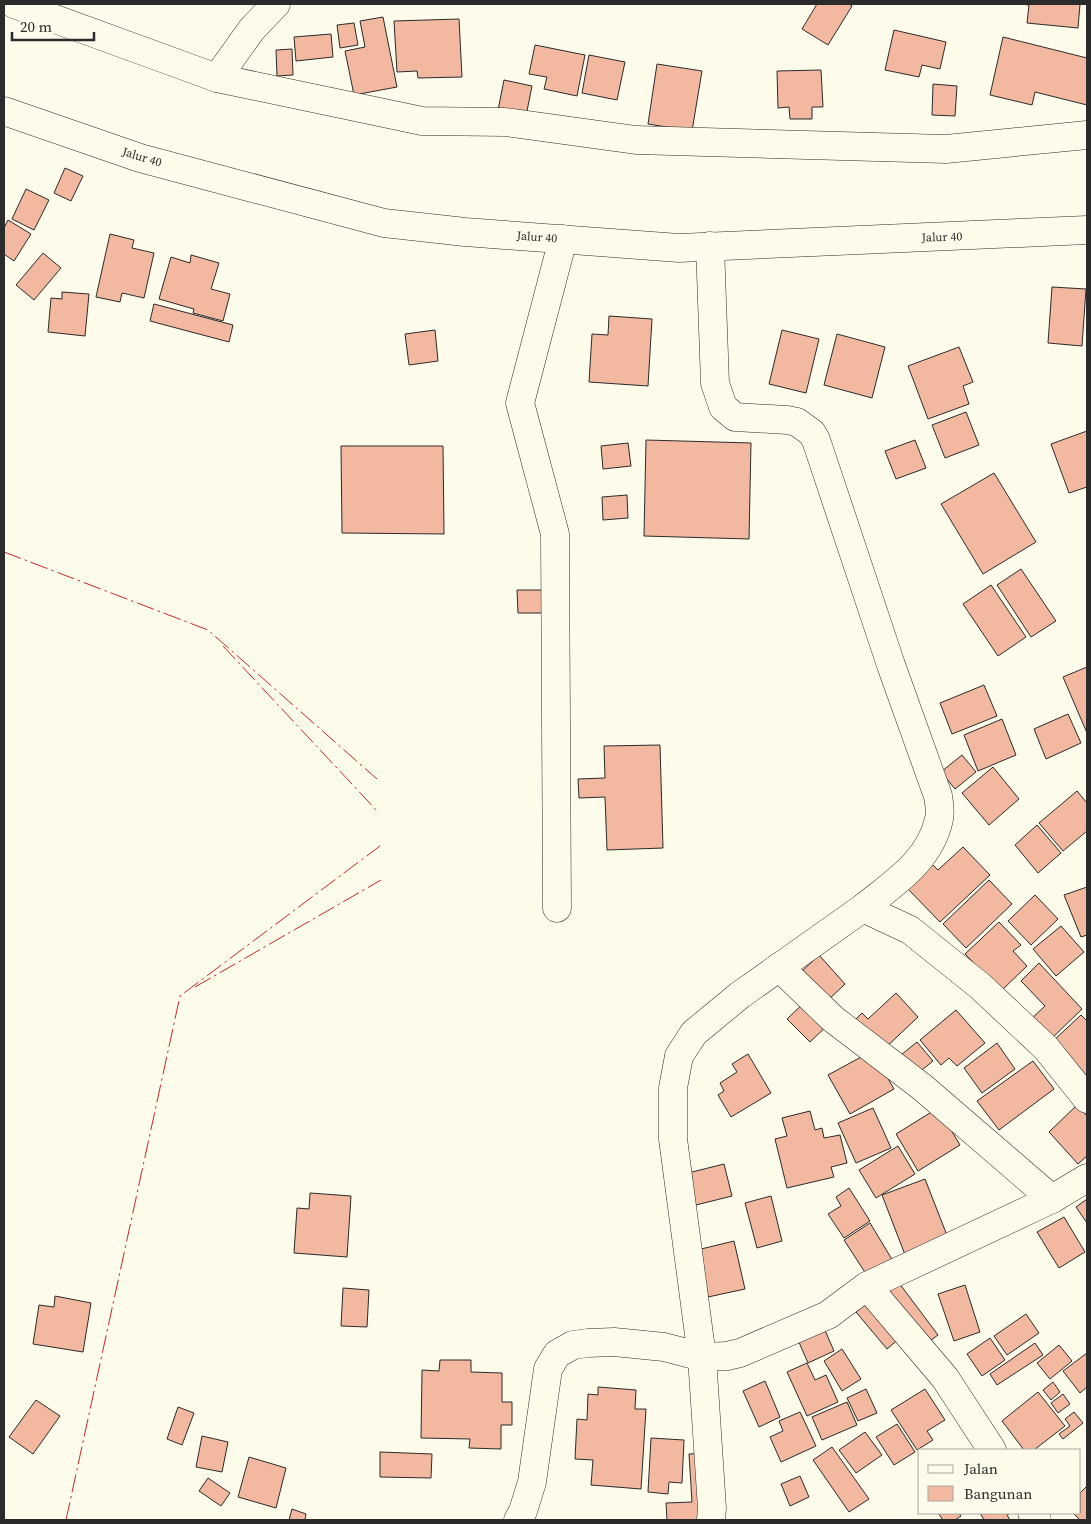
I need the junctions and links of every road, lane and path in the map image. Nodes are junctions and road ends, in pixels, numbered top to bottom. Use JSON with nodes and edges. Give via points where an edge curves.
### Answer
{"nodes":[{"id":1,"x":14,"y":4,"type":"edge"},
{"id":2,"x":276,"y":4,"type":"edge"},
{"id":3,"x":217,"y":78,"type":"junction"},
{"id":4,"x":4,"y":111,"type":"edge"},
{"id":5,"x":1087,"y":135,"type":"edge"},
{"id":6,"x":1087,"y":230,"type":"edge"},
{"id":7,"x":563,"y":239,"type":"junction"},
{"id":8,"x":710,"y":246,"type":"junction"},
{"id":9,"x":557,"y":908,"type":"dead end"},
{"id":10,"x":862,"y":908,"type":"junction"},
{"id":11,"x":779,"y":967,"type":"junction"},
{"id":12,"x":1087,"y":1100,"type":"edge"},
{"id":13,"x":1087,"y":1178,"type":"edge"},
{"id":14,"x":1052,"y":1198,"type":"junction"},
{"id":15,"x":867,"y":1286,"type":"junction"},
{"id":16,"x":702,"y":1357,"type":"junction"},
{"id":17,"x":991,"y":1449,"type":"edge"},
{"id":18,"x":518,"y":1520,"type":"edge"},
{"id":19,"x":710,"y":1520,"type":"edge"}],
"edges":[{"from":1,"to":3,"type":"main road"},
{"from":2,"to":3,"type":"main road","via":[[252,29]]},
{"from":3,"to":5,"type":"main road","via":[[422,121],[505,122],[636,140],[946,149]]},
{"from":4,"to":7,"type":"main road","name":"Jalur 40","via":[[140,158],[384,223]]},
{"from":6,"to":8,"type":"main road","name":"Jalur 40"},
{"from":7,"to":8,"type":"main road","name":"Jalur 40","via":[[679,248]]},
{"from":7,"to":9,"type":"main road","via":[[520,403],[555,534]]},
{"from":8,"to":10,"type":"main road","via":[[715,383],[723,407],[735,417],[787,420],[797,422],[812,432],[938,796],[940,818],[923,856],[906,874]]},
{"from":10,"to":11,"type":"main road"},
{"from":10,"to":12,"type":"main road","via":[[910,930],[980,986],[1046,1048]]},
{"from":11,"to":14,"type":"main road","via":[[833,1019],[922,1087]]},
{"from":11,"to":16,"type":"main road","via":[[694,1033],[678,1056],[673,1088],[673,1139]]},
{"from":13,"to":14,"type":"main road"},
{"from":14,"to":15,"type":"main road"},
{"from":15,"to":16,"type":"main road","via":[[811,1324],[740,1353]]},
{"from":15,"to":17,"type":"main road","via":[[945,1378]]},
{"from":16,"to":18,"type":"main road","via":[[614,1342],[573,1345],[558,1354],[548,1369],[532,1482],[524,1511]]},
{"from":16,"to":19,"type":"main road","via":[[712,1508]]}]}
